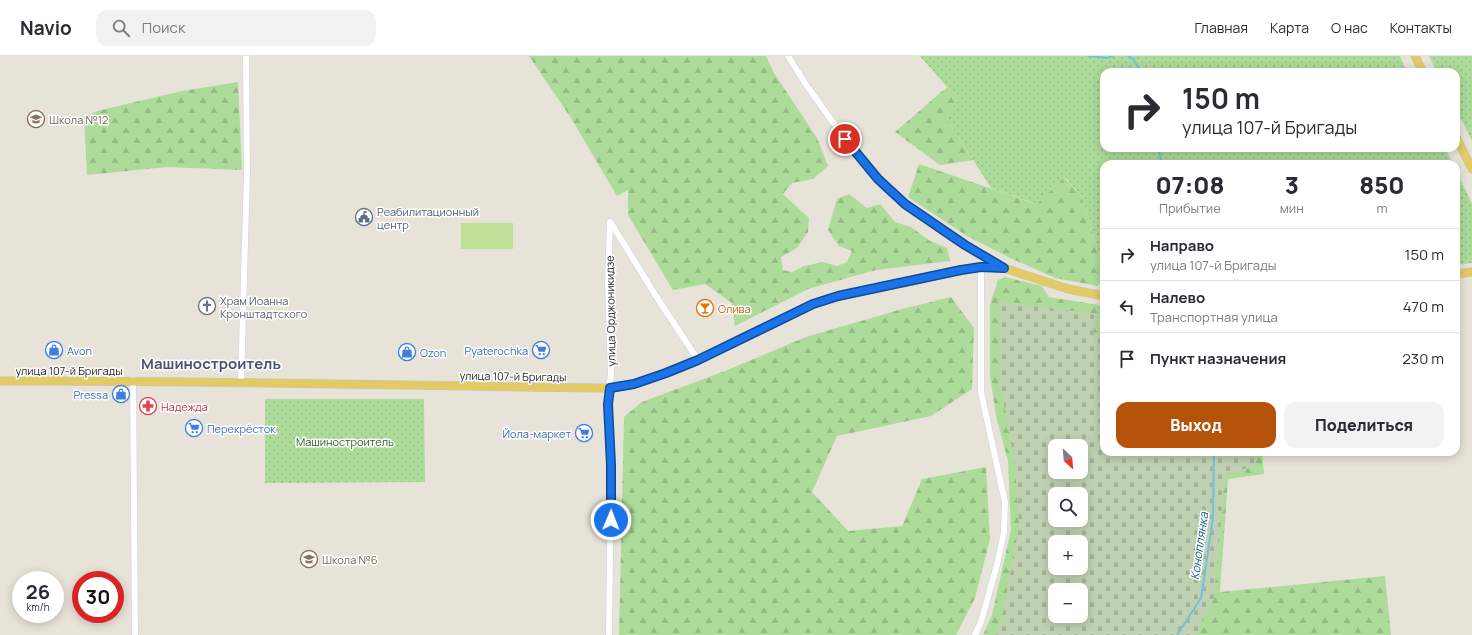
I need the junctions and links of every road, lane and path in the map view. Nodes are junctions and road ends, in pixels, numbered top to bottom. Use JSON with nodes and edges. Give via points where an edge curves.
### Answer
{"nodes":[{"id":1,"x":246,"y":56,"type":"edge"},
{"id":2,"x":788,"y":56,"type":"edge"},
{"id":3,"x":1416,"y":56,"type":"edge"},
{"id":4,"x":1421,"y":68,"type":"edge"},
{"id":5,"x":1460,"y":145,"type":"edge"},
{"id":6,"x":1472,"y":169,"type":"edge"},
{"id":7,"x":981,"y":267,"type":"junction"},
{"id":8,"x":1004,"y":268,"type":"junction"},
{"id":9,"x":1472,"y":272,"type":"edge"},
{"id":10,"x":1460,"y":274,"type":"edge"},
{"id":11,"x":1100,"y":295,"type":"edge"},
{"id":12,"x":698,"y":360,"type":"junction"},
{"id":13,"x":133,"y":380,"type":"junction"},
{"id":14,"x":0,"y":381,"type":"edge"},
{"id":15,"x":241,"y":383,"type":"junction"},
{"id":16,"x":610,"y":388,"type":"junction"},
{"id":17,"x":135,"y":635,"type":"edge"},
{"id":18,"x":609,"y":635,"type":"edge"},
{"id":19,"x":975,"y":635,"type":"edge"}],
"edges":[{"from":1,"to":15,"type":"street","via":[[247,172]]},
{"from":2,"to":8,"type":"street","via":[[845,139],[891,192],[965,245]]},
{"from":3,"to":4,"type":"main road"},
{"from":5,"to":6,"type":"main road"},
{"from":7,"to":8,"type":"main road","name":"улица 107-й Бригады"},
{"from":7,"to":12,"type":"main road","name":"улица 107-й Бригады","via":[[846,294],[813,304]]},
{"from":7,"to":19,"type":"street","via":[[981,392],[1005,502],[1004,532],[998,565]]},
{"from":8,"to":11,"type":"main road","name":"улица 107-й Бригады","via":[[1068,289]]},
{"from":9,"to":10,"type":"main road"},
{"from":12,"to":16,"type":"main road","name":"улица 107-й Бригады","via":[[652,379]]},
{"from":12,"to":16,"type":"street","name":"улица Орджоникидзе","via":[[610,222]]},
{"from":13,"to":14,"type":"main road","name":"улица 107-й Бригады"},
{"from":13,"to":15,"type":"main road","name":"улица 107-й Бригады"},
{"from":13,"to":17,"type":"street"},
{"from":15,"to":16,"type":"main road","name":"улица 107-й Бригады"},
{"from":16,"to":18,"type":"street","name":"улица Орджоникидзе"}]}
